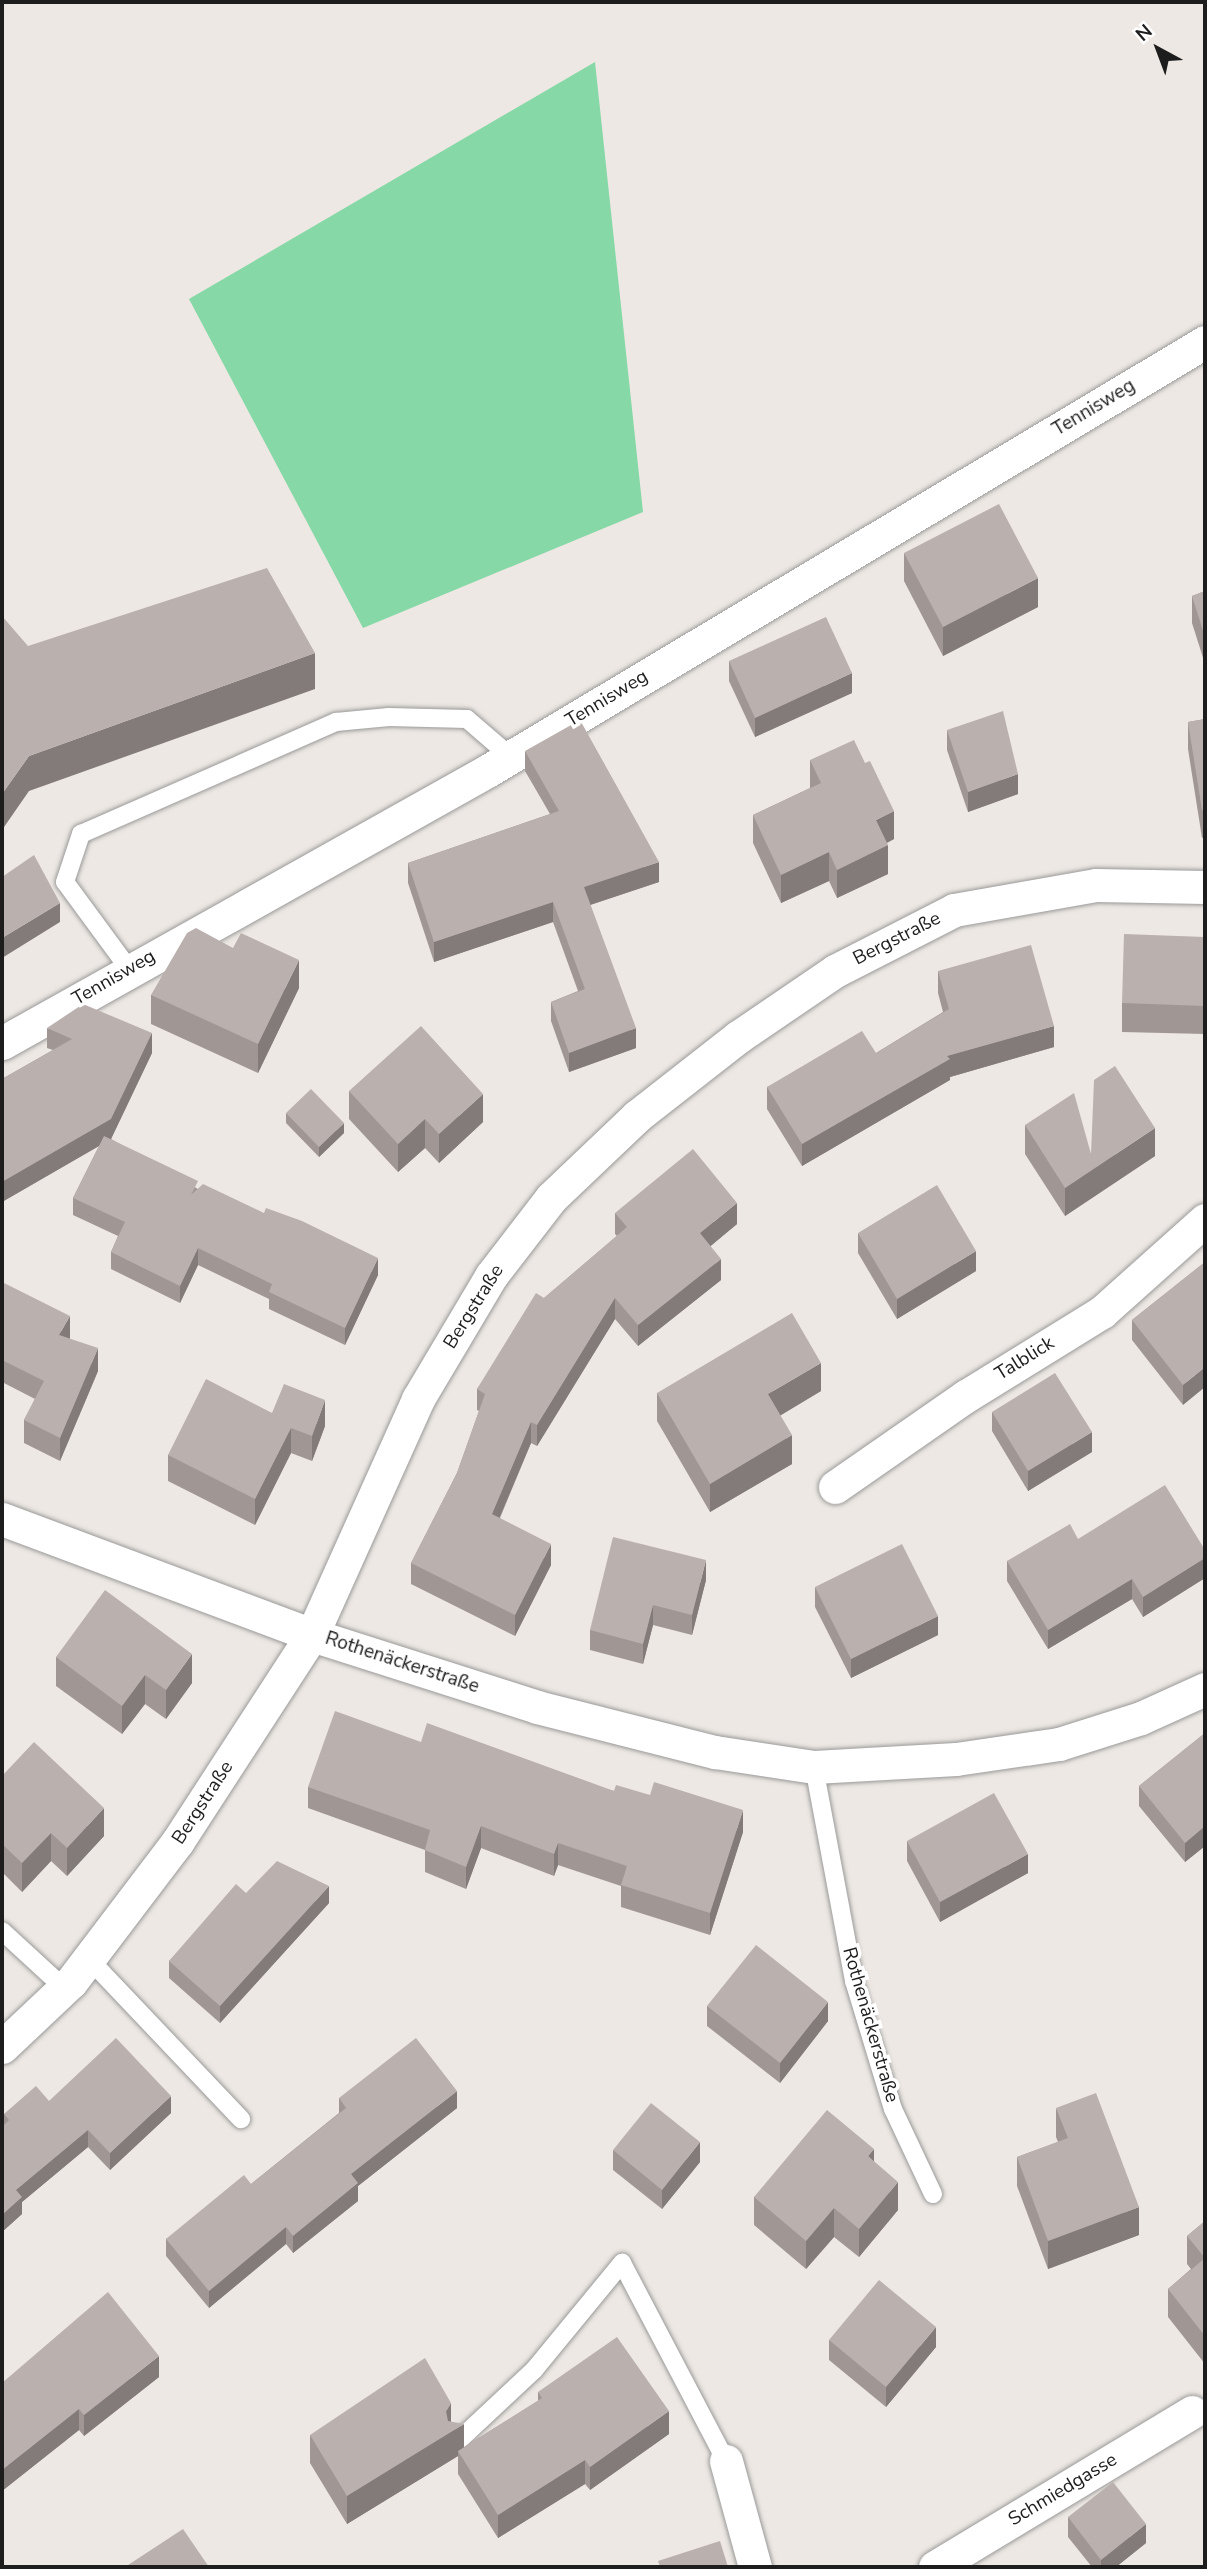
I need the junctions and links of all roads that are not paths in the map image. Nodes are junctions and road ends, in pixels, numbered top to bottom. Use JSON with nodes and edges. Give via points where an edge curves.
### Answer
{"nodes":[{"id":1,"x":1205,"y":342,"type":"edge"},
{"id":2,"x":511,"y":757,"type":"junction"},
{"id":3,"x":1205,"y":887,"type":"edge"},
{"id":4,"x":129,"y":969,"type":"junction"},
{"id":5,"x":2,"y":1043,"type":"edge"},
{"id":6,"x":1205,"y":1220,"type":"edge"},
{"id":7,"x":835,"y":1487,"type":"dead end"},
{"id":8,"x":2,"y":1519,"type":"edge"},
{"id":9,"x":312,"y":1635,"type":"junction"},
{"id":10,"x":1205,"y":1689,"type":"edge"},
{"id":11,"x":814,"y":1767,"type":"junction"},
{"id":12,"x":2,"y":1931,"type":"edge"},
{"id":13,"x":89,"y":1959,"type":"junction"},
{"id":14,"x":64,"y":1988,"type":"junction"},
{"id":15,"x":2,"y":2047,"type":"edge"},
{"id":16,"x":241,"y":2119,"type":"dead end"},
{"id":17,"x":933,"y":2194,"type":"dead end"},
{"id":18,"x":1192,"y":2412,"type":"dead end"},
{"id":19,"x":457,"y":2442,"type":"edge"},
{"id":20,"x":726,"y":2461,"type":"joint"},
{"id":21,"x":755,"y":2567,"type":"edge"},
{"id":22,"x":935,"y":2567,"type":"edge"}],
"edges":[{"from":1,"to":2,"type":"street","name":"Tennisweg"},
{"from":2,"to":4,"type":"street","name":"Tennisweg"},
{"from":2,"to":4,"type":"lane","via":[[467,719],[389,717],[336,722],[81,834],[65,882]]},
{"from":3,"to":9,"type":"street","name":"Bergstraße","via":[[1096,885],[954,910],[835,971],[738,1037],[637,1115],[551,1198],[491,1276],[413,1407]]},
{"from":4,"to":5,"type":"street","name":"Tennisweg"},
{"from":6,"to":7,"type":"street","name":"Talblick","via":[[1102,1312],[965,1396]]},
{"from":8,"to":9,"type":"street","name":"Rothenäckerstraße"},
{"from":9,"to":11,"type":"street","name":"Rothenäckerstraße","via":[[537,1707],[715,1752]]},
{"from":9,"to":13,"type":"street","name":"Bergstraße","via":[[178,1842]]},
{"from":10,"to":11,"type":"street","name":"Rothenäckerstraße","via":[[1141,1718],[1059,1744],[957,1759]]},
{"from":11,"to":17,"type":"lane","name":"Rothenäckerstraße","via":[[854,1982],[893,2109]]},
{"from":12,"to":14,"type":"lane"},
{"from":13,"to":14,"type":"street","name":"Bergstraße"},
{"from":13,"to":16,"type":"lane"},
{"from":14,"to":15,"type":"street","name":"Bergstraße"},
{"from":18,"to":22,"type":"street","name":"Schmiedgasse"},
{"from":19,"to":20,"type":"lane","via":[[534,2370],[622,2263]]},
{"from":20,"to":21,"type":"street"}]}
